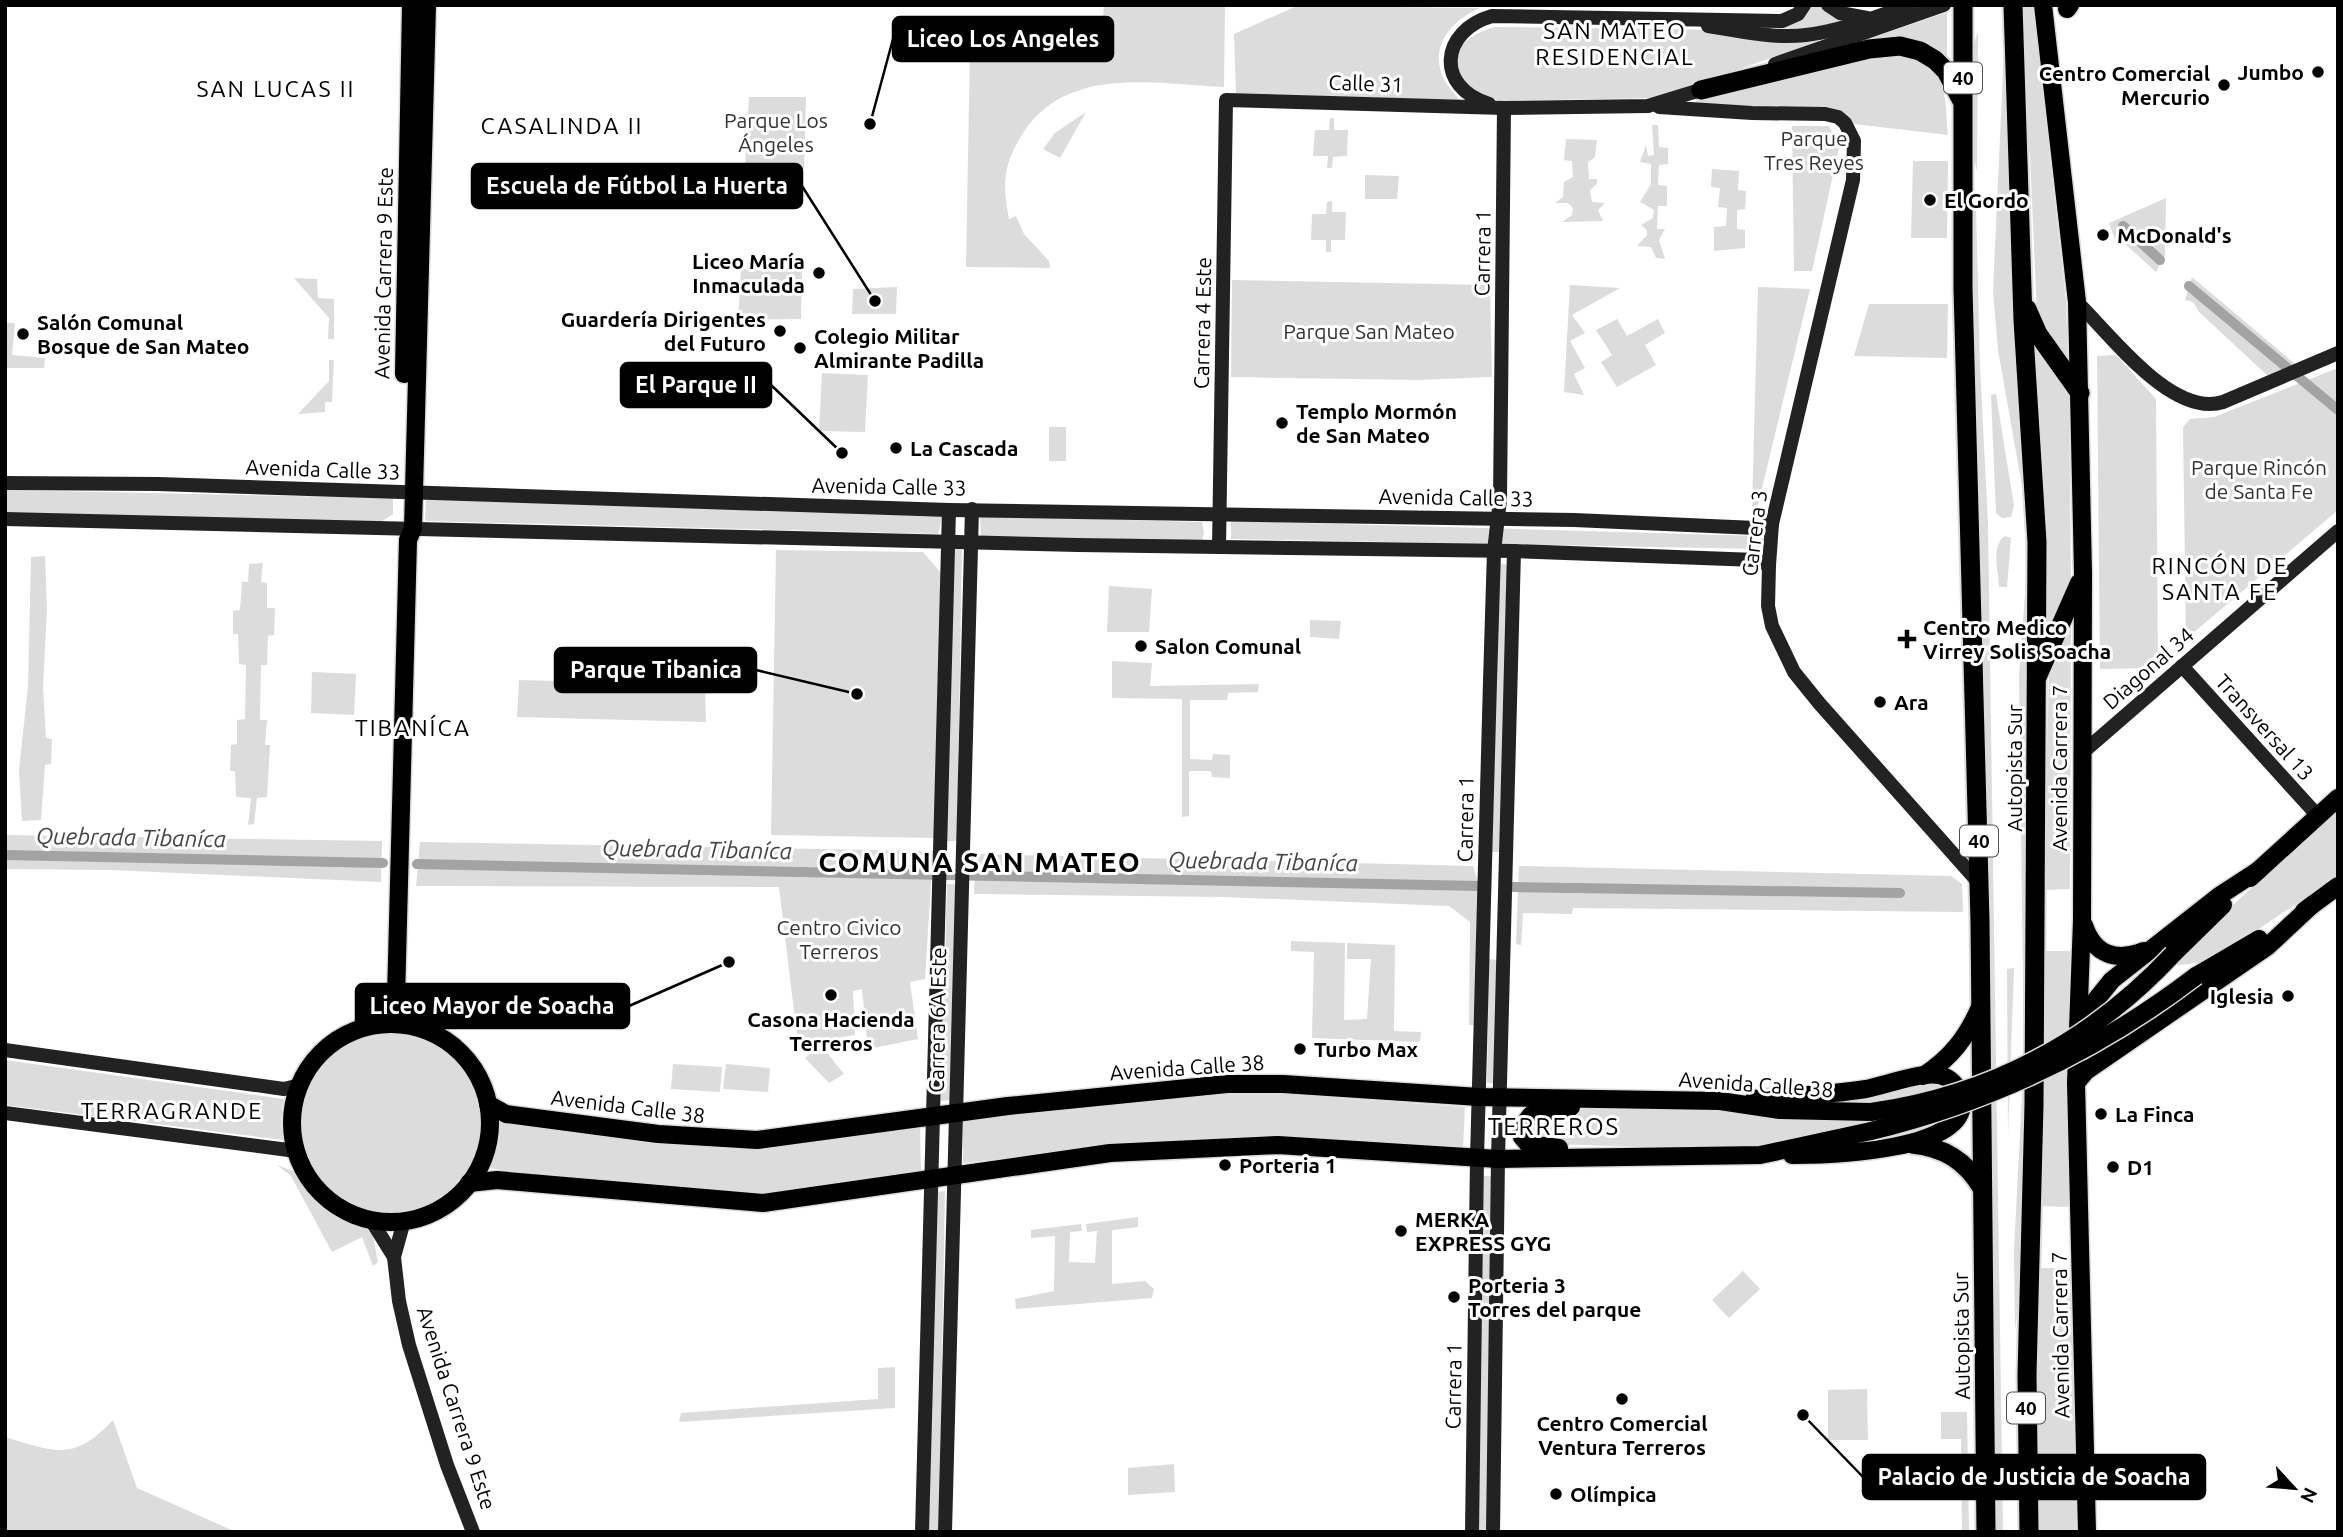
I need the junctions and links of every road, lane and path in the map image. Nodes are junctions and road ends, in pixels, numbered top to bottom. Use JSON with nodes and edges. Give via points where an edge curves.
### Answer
{"nodes":[{"id":1,"x":411,"y":5,"type":"edge"},
{"id":2,"x":427,"y":5,"type":"edge"},
{"id":3,"x":1804,"y":5,"type":"edge"},
{"id":4,"x":1828,"y":5,"type":"edge"},
{"id":5,"x":1910,"y":5,"type":"edge"},
{"id":6,"x":1944,"y":5,"type":"edge"},
{"id":7,"x":1963,"y":5,"type":"edge"},
{"id":8,"x":2014,"y":5,"type":"edge"},
{"id":9,"x":2043,"y":5,"type":"edge"},
{"id":10,"x":1672,"y":20,"type":"junction"},
{"id":11,"x":1874,"y":23,"type":"junction"},
{"id":12,"x":1701,"y":90,"type":"junction"},
{"id":13,"x":1226,"y":100,"type":"joint"},
{"id":14,"x":1962,"y":101,"type":"junction"},
{"id":15,"x":1648,"y":106,"type":"junction"},
{"id":16,"x":1504,"y":108,"type":"junction"},
{"id":17,"x":2022,"y":285,"type":"junction"},
{"id":18,"x":2077,"y":302,"type":"junction"},
{"id":19,"x":2338,"y":353,"type":"edge"},
{"id":20,"x":2080,"y":393,"type":"junction"},
{"id":21,"x":5,"y":483,"type":"edge"},
{"id":22,"x":408,"y":493,"type":"junction"},
{"id":23,"x":972,"y":509,"type":"junction"},
{"id":24,"x":949,"y":510,"type":"junction"},
{"id":25,"x":1220,"y":515,"type":"junction"},
{"id":26,"x":5,"y":519,"type":"edge"},
{"id":27,"x":1500,"y":519,"type":"junction"},
{"id":28,"x":1772,"y":524,"type":"junction"},
{"id":29,"x":2338,"y":531,"type":"edge"},
{"id":30,"x":408,"y":532,"type":"junction"},
{"id":31,"x":948,"y":542,"type":"junction"},
{"id":32,"x":970,"y":543,"type":"junction"},
{"id":33,"x":1219,"y":547,"type":"junction"},
{"id":34,"x":1494,"y":551,"type":"junction"},
{"id":35,"x":1514,"y":551,"type":"junction"},
{"id":36,"x":1769,"y":565,"type":"junction"},
{"id":37,"x":2083,"y":573,"type":"junction"},
{"id":38,"x":2182,"y":666,"type":"junction"},
{"id":39,"x":2036,"y":680,"type":"junction"},
{"id":40,"x":2081,"y":754,"type":"junction"},
{"id":41,"x":2338,"y":798,"type":"edge"},
{"id":42,"x":2317,"y":815,"type":"junction"},
{"id":43,"x":2259,"y":870,"type":"junction"},
{"id":44,"x":1980,"y":884,"type":"junction"},
{"id":45,"x":2338,"y":886,"type":"edge"},
{"id":46,"x":2312,"y":905,"type":"junction"},
{"id":47,"x":2082,"y":920,"type":"junction"},
{"id":48,"x":1506,"y":927,"type":"junction"},
{"id":49,"x":1484,"y":935,"type":"junction"},
{"id":50,"x":2151,"y":949,"type":"junction"},
{"id":51,"x":1505,"y":951,"type":"junction"},
{"id":52,"x":396,"y":998,"type":"junction"},
{"id":53,"x":1980,"y":1007,"type":"junction"},
{"id":54,"x":375,"y":1025,"type":"junction"},
{"id":55,"x":417,"y":1027,"type":"junction"},
{"id":56,"x":2128,"y":1042,"type":"junction"},
{"id":57,"x":5,"y":1051,"type":"edge"},
{"id":58,"x":1922,"y":1077,"type":"junction"},
{"id":59,"x":2077,"y":1083,"type":"junction"},
{"id":60,"x":300,"y":1085,"type":"junction"},
{"id":61,"x":1479,"y":1097,"type":"junction"},
{"id":62,"x":1500,"y":1097,"type":"junction"},
{"id":63,"x":1619,"y":1099,"type":"junction"},
{"id":64,"x":1720,"y":1101,"type":"junction"},
{"id":65,"x":488,"y":1104,"type":"junction"},
{"id":66,"x":5,"y":1113,"type":"edge"},
{"id":67,"x":956,"y":1115,"type":"junction"},
{"id":68,"x":935,"y":1118,"type":"junction"},
{"id":69,"x":1912,"y":1144,"type":"junction"},
{"id":70,"x":296,"y":1150,"type":"junction"},
{"id":71,"x":1760,"y":1155,"type":"junction"},
{"id":72,"x":1653,"y":1157,"type":"junction"},
{"id":73,"x":1476,"y":1158,"type":"junction"},
{"id":74,"x":1498,"y":1159,"type":"junction"},
{"id":75,"x":955,"y":1176,"type":"junction"},
{"id":76,"x":933,"y":1179,"type":"junction"},
{"id":77,"x":469,"y":1183,"type":"junction"},
{"id":78,"x":1982,"y":1188,"type":"junction"},
{"id":79,"x":371,"y":1220,"type":"junction"},
{"id":80,"x":404,"y":1221,"type":"junction"},
{"id":81,"x":394,"y":1256,"type":"junction"},
{"id":82,"x":473,"y":1532,"type":"edge"},
{"id":83,"x":922,"y":1532,"type":"edge"},
{"id":84,"x":945,"y":1532,"type":"edge"},
{"id":85,"x":1472,"y":1532,"type":"edge"},
{"id":86,"x":1493,"y":1532,"type":"edge"},
{"id":87,"x":1986,"y":1532,"type":"edge"},
{"id":88,"x":2029,"y":1532,"type":"edge"},
{"id":89,"x":2087,"y":1532,"type":"edge"}],
"edges":[{"from":1,"to":22,"type":"main road","name":"Avenida Carrera 9 Este"},
{"from":2,"to":22,"type":"main road","name":"Avenida Carrera 9 Este"},
{"from":3,"to":10,"type":"street","via":[[1798,14],[1782,21]]},
{"from":4,"to":11,"type":"street"},
{"from":5,"to":11,"type":"street"},
{"from":6,"to":11,"type":"street"},
{"from":7,"to":14,"type":"highway","name":"Autopista Sur","number":"40"},
{"from":8,"to":17,"type":"highway","name":"Autopista Sur","number":"40"},
{"from":9,"to":18,"type":"main road","name":"Avenida Carrera 7"},
{"from":10,"to":11,"type":"street","via":[[1791,36]]},
{"from":10,"to":16,"type":"street","via":[[1480,19],[1452,49],[1453,77],[1470,96]]},
{"from":11,"to":12,"type":"street"},
{"from":12,"to":14,"type":"highway","via":[[1869,49],[1900,46],[1935,60]]},
{"from":12,"to":15,"type":"street"},
{"from":13,"to":16,"type":"street","name":"Calle 31"},
{"from":13,"to":25,"type":"street","name":"Carrera 4 Este"},
{"from":14,"to":44,"type":"highway","name":"Autopista Sur","number":"40"},
{"from":15,"to":16,"type":"street","name":"Calle 31"},
{"from":15,"to":28,"type":"street","name":"Carrera 3","via":[[1825,114],[1845,123],[1854,141],[1853,180]]},
{"from":16,"to":27,"type":"street","name":"Carrera 1"},
{"from":17,"to":20,"type":"highway","via":[[2033,326]]},
{"from":17,"to":39,"type":"highway","name":"Autopista Sur","number":"40","via":[[2037,542]]},
{"from":18,"to":19,"type":"street","via":[[2155,380],[2196,404],[2212,405]]},
{"from":18,"to":20,"type":"main road","name":"Avenida Carrera 7"},
{"from":20,"to":37,"type":"main road","name":"Avenida Carrera 7"},
{"from":21,"to":22,"type":"street","name":"Avenida Calle 33"},
{"from":22,"to":24,"type":"street","name":"Avenida Calle 33"},
{"from":22,"to":30,"type":"main road","name":"Avenida Carrera 9 Este"},
{"from":23,"to":24,"type":"street","name":"Avenida Calle 33"},
{"from":23,"to":25,"type":"street","name":"Avenida Calle 33"},
{"from":23,"to":32,"type":"street","name":"Carrera 6A Este"},
{"from":24,"to":31,"type":"street","name":"Carrera 6A Este"},
{"from":25,"to":27,"type":"street","name":"Avenida Calle 33"},
{"from":25,"to":33,"type":"street","name":"Carrera 4 Este"},
{"from":26,"to":30,"type":"street"},
{"from":27,"to":28,"type":"street","name":"Avenida Calle 33","via":[[1756,528]]},
{"from":27,"to":34,"type":"street","name":"Carrera 1"},
{"from":28,"to":36,"type":"street","name":"Carrera 3"},
{"from":29,"to":38,"type":"street","name":"Diagonal 34"},
{"from":30,"to":31,"type":"street"},
{"from":30,"to":52,"type":"main road","name":"Avenida Carrera 9 Este"},
{"from":31,"to":32,"type":"street"},
{"from":31,"to":68,"type":"street","name":"Carrera 6A Este"},
{"from":32,"to":33,"type":"street"},
{"from":32,"to":67,"type":"street","name":"Carrera 6A Este"},
{"from":33,"to":34,"type":"street"},
{"from":34,"to":35,"type":"street"},
{"from":34,"to":49,"type":"street","name":"Carrera 1"},
{"from":35,"to":36,"type":"street","via":[[1756,560]]},
{"from":35,"to":48,"type":"street","name":"Carrera 1"},
{"from":36,"to":44,"type":"street","name":"Carrera 3","via":[[1772,626],[1794,672]]},
{"from":37,"to":39,"type":"main road"},
{"from":37,"to":40,"type":"main road","name":"Avenida Carrera 7"},
{"from":38,"to":40,"type":"street","name":"Diagonal 34"},
{"from":38,"to":42,"type":"street","name":"Transversal 13"},
{"from":39,"to":88,"type":"highway","name":"Autopista Sur","number":"40","via":[[2034,1105],[2026,1375]]},
{"from":40,"to":47,"type":"main road","name":"Avenida Carrera 7"},
{"from":41,"to":42,"type":"main road","name":"Avenida Calle 38"},
{"from":42,"to":43,"type":"main road","name":"Avenida Calle 38"},
{"from":43,"to":50,"type":"main road"},
{"from":43,"to":64,"type":"main road","name":"Avenida Calle 38","bridge":true,"via":[[2099,1021],[2036,1061],[1991,1082],[1944,1098],[1871,1112],[1780,1110]]},
{"from":44,"to":53,"type":"highway","name":"Autopista Sur","number":"40"},
{"from":45,"to":46,"type":"main road"},
{"from":46,"to":56,"type":"main road","via":[[2268,946]]},
{"from":46,"to":71,"type":"main road","bridge":true,"via":[[2196,976],[2115,1033],[2027,1080],[1934,1115]]},
{"from":47,"to":50,"type":"main road","via":[[2089,940],[2105,954],[2122,957]]},
{"from":47,"to":59,"type":"main road","name":"Avenida Carrera 7"},
{"from":48,"to":49,"type":"street","via":[[1496,916],[1490,918]]},
{"from":48,"to":51,"type":"street","name":"Carrera 1"},
{"from":49,"to":51,"type":"street","via":[[1491,954]]},
{"from":49,"to":61,"type":"street","name":"Carrera 1"},
{"from":50,"to":56,"type":"main road","via":[[2112,980],[2095,1001],[2092,1022],[2099,1039]]},
{"from":51,"to":62,"type":"street","name":"Carrera 1"},
{"from":52,"to":54,"type":"main road"},
{"from":52,"to":55,"type":"main road"},
{"from":53,"to":58,"type":"main road","via":[[1963,1040]]},
{"from":53,"to":78,"type":"highway","name":"Autopista Sur","number":"40"},
{"from":54,"to":55,"type":"main road"},
{"from":54,"to":60,"type":"main road","via":[[330,1045],[312,1063]]},
{"from":55,"to":65,"type":"main road","via":[[446,1040],[463,1055],[481,1082]]},
{"from":56,"to":59,"type":"main road"},
{"from":57,"to":60,"type":"street","via":[[284,1089]]},
{"from":58,"to":64,"type":"main road","via":[[1863,1089]]},
{"from":58,"to":69,"type":"main road","via":[[1937,1075],[1950,1080],[1959,1090],[1962,1105],[1949,1129]]},
{"from":59,"to":89,"type":"main road","name":"Avenida Carrera 7"},
{"from":60,"to":70,"type":"main road","via":[[292,1118]]},
{"from":61,"to":62,"type":"main road","name":"Avenida Calle 38"},
{"from":61,"to":67,"type":"main road","name":"Avenida Calle 38","via":[[1227,1084]]},
{"from":61,"to":73,"type":"street","name":"Carrera 1"},
{"from":62,"to":63,"type":"main road","name":"Avenida Calle 38"},
{"from":62,"to":74,"type":"street","name":"Carrera 1"},
{"from":63,"to":64,"type":"main road","name":"Avenida Calle 38"},
{"from":63,"to":72,"type":"main road","via":[[1531,1115],[1523,1122],[1522,1137],[1536,1147]]},
{"from":65,"to":68,"type":"main road","name":"Avenida Calle 38","via":[[506,1114],[733,1140]]},
{"from":65,"to":77,"type":"main road","via":[[488,1142]]},
{"from":66,"to":70,"type":"street"},
{"from":67,"to":68,"type":"main road","name":"Avenida Calle 38"},
{"from":67,"to":75,"type":"street","name":"Carrera 6A Este"},
{"from":68,"to":76,"type":"street","name":"Carrera 6A Este"},
{"from":69,"to":71,"type":"main road"},
{"from":69,"to":78,"type":"highway","via":[[1950,1154],[1969,1169]]},
{"from":70,"to":79,"type":"main road","via":[[310,1180],[324,1196]]},
{"from":71,"to":72,"type":"main road"},
{"from":72,"to":74,"type":"main road"},
{"from":73,"to":74,"type":"main road"},
{"from":73,"to":75,"type":"main road","via":[[1339,1147],[1232,1146],[1110,1153]]},
{"from":73,"to":85,"type":"street","name":"Carrera 1"},
{"from":74,"to":86,"type":"street","name":"Carrera 1"},
{"from":75,"to":76,"type":"main road"},
{"from":75,"to":84,"type":"street","name":"Carrera 6A Este"},
{"from":76,"to":77,"type":"main road","via":[[763,1203],[510,1181]]},
{"from":76,"to":83,"type":"street","name":"Carrera 6A Este"},
{"from":77,"to":80,"type":"main road","via":[[447,1204]]},
{"from":78,"to":87,"type":"highway","name":"Autopista Sur","number":"40"},
{"from":79,"to":80,"type":"main road"},
{"from":79,"to":81,"type":"street","name":"Avenida Carrera 9 Este"},
{"from":80,"to":81,"type":"street","name":"Avenida Carrera 9 Este"},
{"from":81,"to":82,"type":"street","name":"Avenida Carrera 9 Este","via":[[409,1345]]}]}
